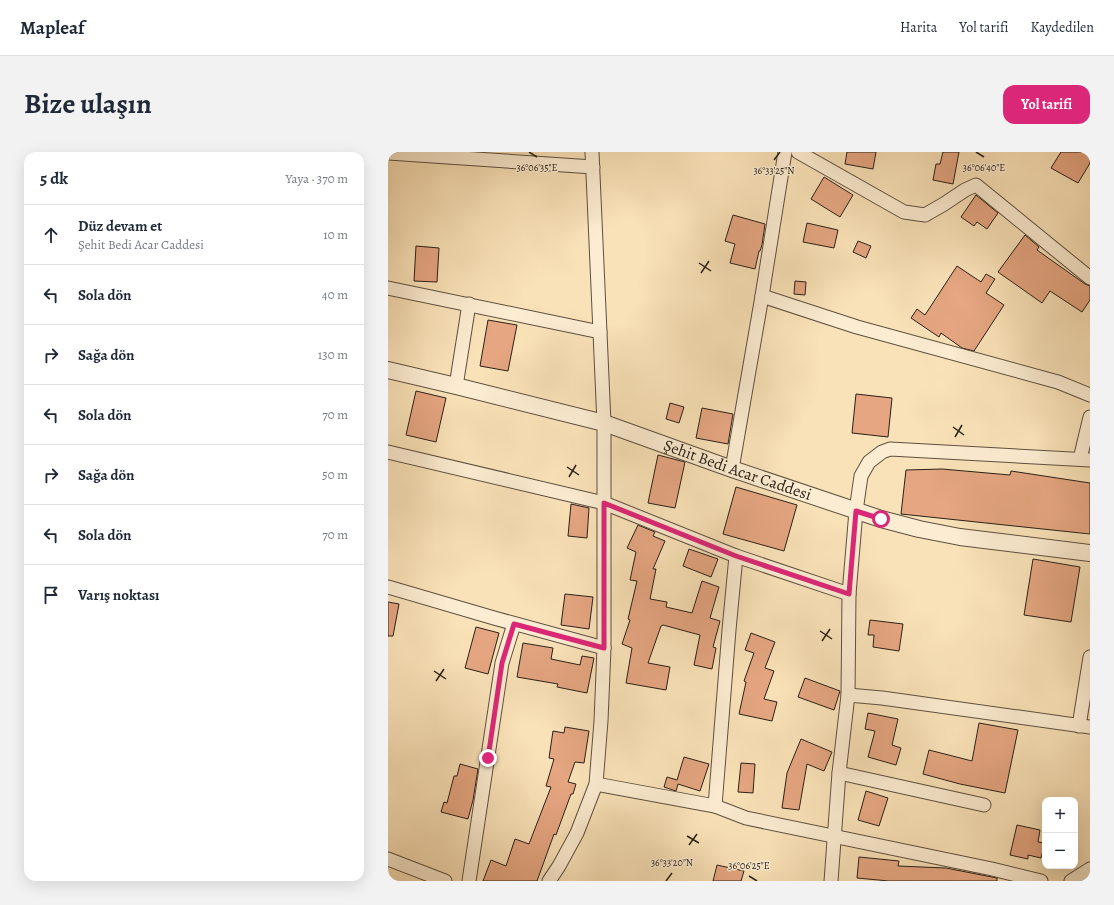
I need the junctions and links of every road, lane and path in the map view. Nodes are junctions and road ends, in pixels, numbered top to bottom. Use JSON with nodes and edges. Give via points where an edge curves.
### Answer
{"nodes":[{"id":1,"x":592,"y":152,"type":"edge"},
{"id":2,"x":785,"y":152,"type":"edge"},
{"id":3,"x":798,"y":152,"type":"edge"},
{"id":4,"x":388,"y":153,"type":"edge"},
{"id":5,"x":593,"y":167,"type":"junction"},
{"id":6,"x":1090,"y":278,"type":"edge"},
{"id":7,"x":388,"y":288,"type":"edge"},
{"id":8,"x":762,"y":296,"type":"junction"},
{"id":9,"x":469,"y":304,"type":"junction"},
{"id":10,"x":600,"y":332,"type":"junction"},
{"id":11,"x":388,"y":370,"type":"edge"},
{"id":12,"x":456,"y":386,"type":"junction"},
{"id":13,"x":1090,"y":395,"type":"edge"},
{"id":14,"x":1090,"y":417,"type":"edge"},
{"id":15,"x":604,"y":423,"type":"junction"},
{"id":16,"x":388,"y":452,"type":"edge"},
{"id":17,"x":1085,"y":459,"type":"edge"},
{"id":18,"x":732,"y":469,"type":"junction"},
{"id":19,"x":604,"y":503,"type":"junction"},
{"id":20,"x":856,"y":511,"type":"junction"},
{"id":21,"x":1090,"y":553,"type":"edge"},
{"id":22,"x":736,"y":556,"type":"junction"},
{"id":23,"x":388,"y":586,"type":"edge"},
{"id":24,"x":849,"y":594,"type":"junction"},
{"id":25,"x":514,"y":624,"type":"junction"},
{"id":26,"x":604,"y":648,"type":"junction"},
{"id":27,"x":1090,"y":657,"type":"edge"},
{"id":28,"x":848,"y":695,"type":"junction"},
{"id":29,"x":1085,"y":726,"type":"edge"},
{"id":30,"x":840,"y":773,"type":"junction"},
{"id":31,"x":596,"y":784,"type":"junction"},
{"id":32,"x":984,"y":805,"type":"dead end"},
{"id":33,"x":714,"y":806,"type":"junction"},
{"id":34,"x":834,"y":836,"type":"junction"},
{"id":35,"x":388,"y":859,"type":"edge"},
{"id":36,"x":1090,"y":869,"type":"edge"},
{"id":37,"x":445,"y":881,"type":"edge"},
{"id":38,"x":469,"y":881,"type":"edge"},
{"id":39,"x":549,"y":881,"type":"edge"},
{"id":40,"x":831,"y":881,"type":"edge"},
{"id":41,"x":1041,"y":881,"type":"edge"},
{"id":42,"x":1071,"y":881,"type":"edge"}],
"edges":[{"from":1,"to":5,"type":"street"},
{"from":2,"to":8,"type":"street"},
{"from":3,"to":6,"type":"street","via":[[904,212],[925,215],[976,185]]},
{"from":4,"to":5,"type":"street"},
{"from":5,"to":10,"type":"street"},
{"from":7,"to":9,"type":"street"},
{"from":8,"to":13,"type":"street","via":[[857,327],[1058,382]]},
{"from":8,"to":18,"type":"street"},
{"from":9,"to":10,"type":"street"},
{"from":9,"to":12,"type":"street"},
{"from":10,"to":15,"type":"street"},
{"from":11,"to":12,"type":"street","name":"Şehit Bedi Acar Caddesi"},
{"from":12,"to":15,"type":"street","name":"Şehit Bedi Acar Caddesi"},
{"from":14,"to":17,"type":"street"},
{"from":15,"to":18,"type":"street","name":"Şehit Bedi Acar Caddesi"},
{"from":15,"to":19,"type":"street"},
{"from":16,"to":19,"type":"street"},
{"from":17,"to":20,"type":"street","via":[[890,449],[876,456],[864,469]]},
{"from":18,"to":20,"type":"street","name":"Şehit Bedi Acar Caddesi"},
{"from":19,"to":22,"type":"street"},
{"from":19,"to":26,"type":"street"},
{"from":20,"to":21,"type":"street","name":"Şehit Bedi Acar Caddesi","via":[[919,529],[960,537]]},
{"from":20,"to":24,"type":"street"},
{"from":22,"to":24,"type":"street"},
{"from":22,"to":33,"type":"street"},
{"from":23,"to":25,"type":"street"},
{"from":24,"to":28,"type":"street"},
{"from":25,"to":26,"type":"street"},
{"from":25,"to":38,"type":"street","via":[[502,663]]},
{"from":26,"to":31,"type":"street"},
{"from":27,"to":29,"type":"street"},
{"from":28,"to":29,"type":"street"},
{"from":28,"to":30,"type":"street"},
{"from":30,"to":32,"type":"street"},
{"from":30,"to":34,"type":"street"},
{"from":31,"to":33,"type":"street"},
{"from":31,"to":39,"type":"street","via":[[577,832]]},
{"from":33,"to":34,"type":"street","via":[[746,818]]},
{"from":34,"to":40,"type":"street"},
{"from":34,"to":41,"type":"street"},
{"from":35,"to":37,"type":"street"},
{"from":36,"to":42,"type":"street"}]}
